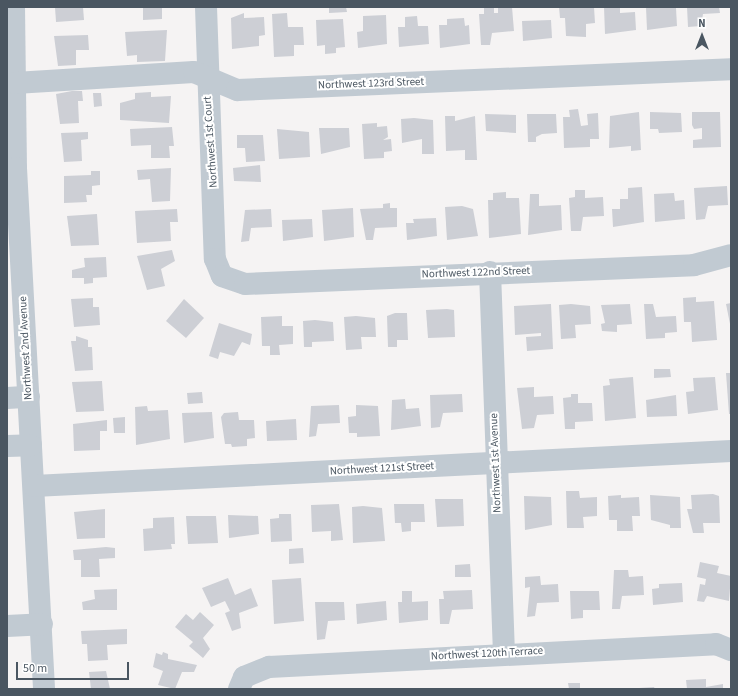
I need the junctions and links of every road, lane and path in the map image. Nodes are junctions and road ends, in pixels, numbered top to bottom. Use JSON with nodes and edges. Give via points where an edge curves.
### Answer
{"nodes":[{"id":1,"x":14,"y":7,"type":"edge"},
{"id":2,"x":206,"y":7,"type":"edge"},
{"id":3,"x":731,"y":69,"type":"edge"},
{"id":4,"x":207,"y":79,"type":"junction"},
{"id":5,"x":15,"y":82,"type":"junction"},
{"id":6,"x":11,"y":168,"type":"edge"},
{"id":7,"x":731,"y":255,"type":"edge"},
{"id":8,"x":490,"y":272,"type":"junction"},
{"id":9,"x":222,"y":276,"type":"joint"},
{"id":10,"x":29,"y":397,"type":"junction"},
{"id":11,"x":7,"y":398,"type":"edge"},
{"id":12,"x":31,"y":445,"type":"junction"},
{"id":13,"x":7,"y":446,"type":"edge"},
{"id":14,"x":731,"y":451,"type":"edge"},
{"id":15,"x":496,"y":464,"type":"junction"},
{"id":16,"x":34,"y":486,"type":"junction"},
{"id":17,"x":42,"y":624,"type":"junction"},
{"id":18,"x":7,"y":626,"type":"edge"},
{"id":19,"x":731,"y":650,"type":"edge"},
{"id":20,"x":504,"y":653,"type":"junction"},
{"id":21,"x":242,"y":683,"type":"edge"},
{"id":22,"x":44,"y":689,"type":"edge"}],
"edges":[{"from":1,"to":5,"type":"street","name":"Northwest 2nd Avenue"},
{"from":2,"to":4,"type":"street","name":"Northwest 1st Court"},
{"from":3,"to":4,"type":"street","name":"Northwest 123rd Street","via":[[237,90]]},
{"from":4,"to":5,"type":"street","name":"Northwest 123rd Street","via":[[194,72]]},
{"from":4,"to":9,"type":"street","name":"Northwest 1st Court","via":[[215,259]]},
{"from":5,"to":6,"type":"street","name":"Northwest 2nd Avenue"},
{"from":6,"to":10,"type":"street","name":"Northwest 2nd Avenue"},
{"from":7,"to":8,"type":"street","name":"Northwest 122nd Street","via":[[694,265]]},
{"from":8,"to":9,"type":"street","name":"Northwest 122nd Street","via":[[244,284]]},
{"from":8,"to":15,"type":"street","name":"Northwest 1st Avenue"},
{"from":10,"to":11,"type":"street"},
{"from":10,"to":12,"type":"street","name":"Northwest 2nd Avenue"},
{"from":12,"to":13,"type":"street"},
{"from":12,"to":16,"type":"street","name":"Northwest 2nd Avenue"},
{"from":14,"to":15,"type":"street","name":"Northwest 121st Street"},
{"from":15,"to":16,"type":"street","name":"Northwest 121st Street"},
{"from":15,"to":20,"type":"street","name":"Northwest 1st Avenue"},
{"from":16,"to":17,"type":"street","name":"Northwest 2nd Avenue"},
{"from":17,"to":18,"type":"street"},
{"from":17,"to":22,"type":"street","name":"Northwest 2nd Avenue"},
{"from":19,"to":20,"type":"street","name":"Northwest 120th Terrace","via":[[716,644]]},
{"from":20,"to":21,"type":"street","name":"Northwest 120th Terrace","via":[[269,667]]}]}
